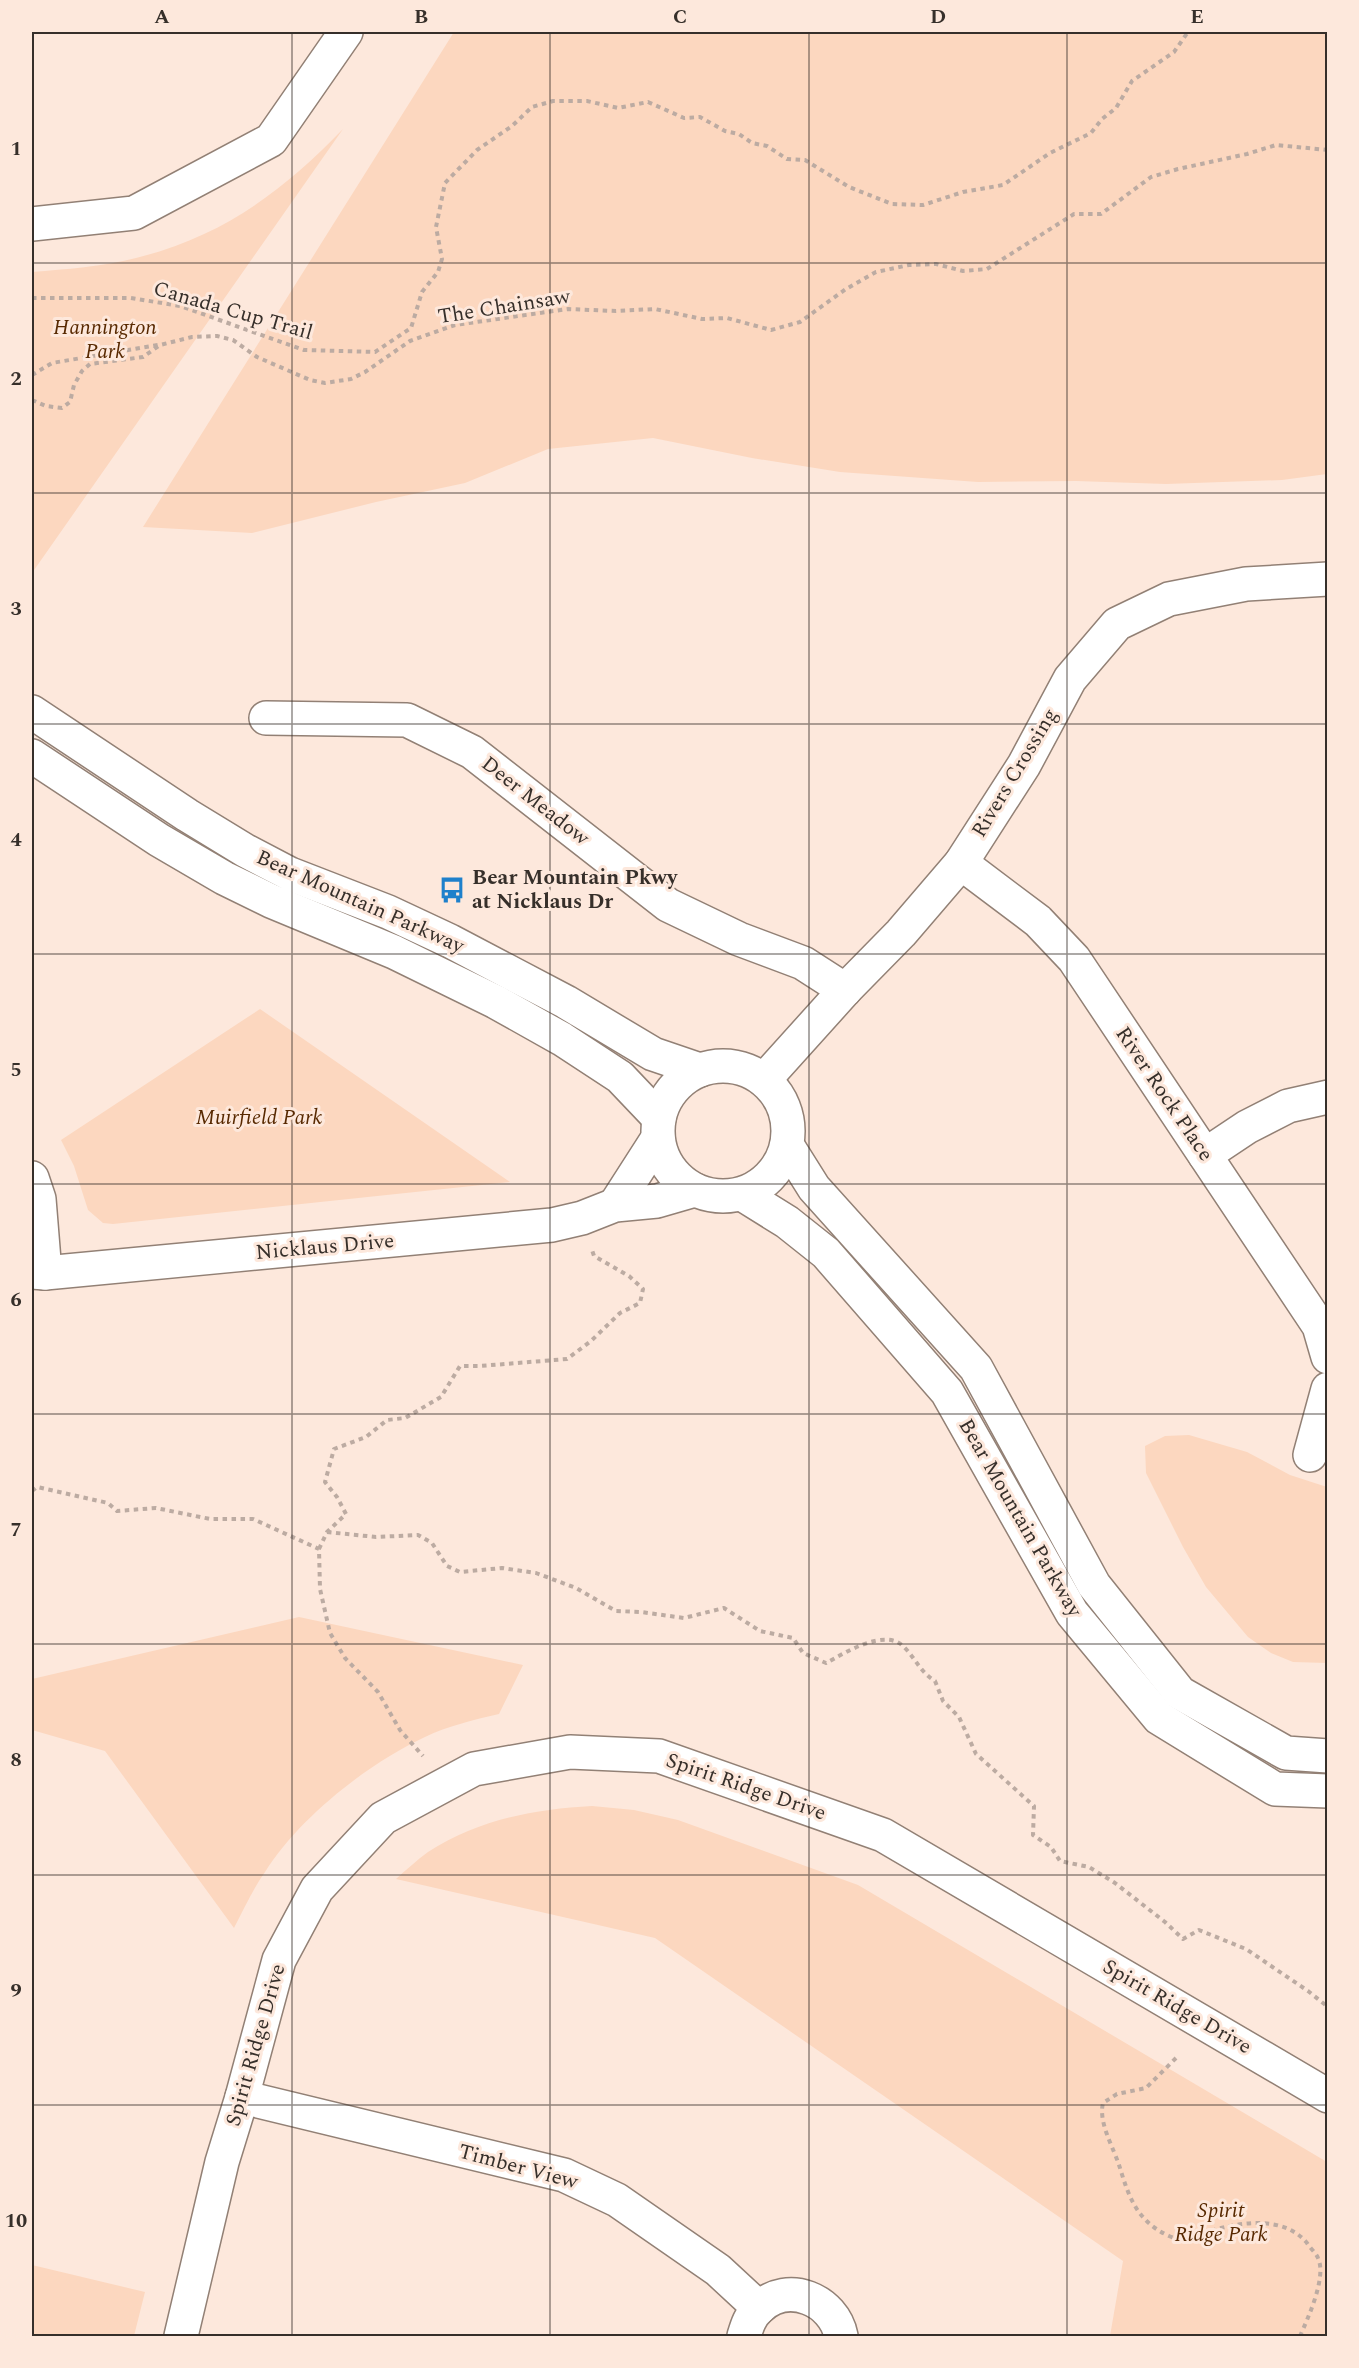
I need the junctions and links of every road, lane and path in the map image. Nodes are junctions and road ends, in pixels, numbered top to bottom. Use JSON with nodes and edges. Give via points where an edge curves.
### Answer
{"nodes":[{"id":1,"x":346,"y":32,"type":"edge"},
{"id":2,"x":1188,"y":32,"type":"edge"},
{"id":3,"x":1328,"y":150,"type":"edge"},
{"id":4,"x":32,"y":224,"type":"edge"},
{"id":5,"x":32,"y":298,"type":"edge"},
{"id":6,"x":160,"y":345,"type":"junction"},
{"id":7,"x":32,"y":375,"type":"edge"},
{"id":8,"x":32,"y":400,"type":"edge"},
{"id":9,"x":1328,"y":579,"type":"edge"},
{"id":10,"x":32,"y":712,"type":"edge"},
{"id":11,"x":266,"y":718,"type":"dead end"},
{"id":12,"x":32,"y":756,"type":"edge"},
{"id":13,"x":961,"y":862,"type":"junction"},
{"id":14,"x":845,"y":990,"type":"junction"},
{"id":15,"x":700,"y":1070,"type":"junction"},
{"id":16,"x":764,"y":1080,"type":"junction"},
{"id":17,"x":1328,"y":1097,"type":"edge"},
{"id":18,"x":659,"y":1128,"type":"junction"},
{"id":19,"x":787,"y":1145,"type":"junction"},
{"id":20,"x":1205,"y":1155,"type":"junction"},
{"id":21,"x":32,"y":1178,"type":"edge"},
{"id":22,"x":695,"y":1190,"type":"junction"},
{"id":23,"x":742,"y":1194,"type":"junction"},
{"id":24,"x":615,"y":1205,"type":"junction"},
{"id":25,"x":582,"y":1218,"type":"junction"},
{"id":26,"x":38,"y":1273,"type":"edge"},
{"id":27,"x":1328,"y":1358,"type":"edge"},
{"id":28,"x":1328,"y":1389,"type":"edge"},
{"id":29,"x":1327,"y":1397,"type":"edge"},
{"id":30,"x":1310,"y":1455,"type":"dead end"},
{"id":31,"x":32,"y":1491,"type":"edge"},
{"id":32,"x":327,"y":1532,"type":"junction"},
{"id":33,"x":320,"y":1549,"type":"junction"},
{"id":34,"x":1328,"y":1756,"type":"edge"},
{"id":35,"x":446,"y":1784,"type":"junction"},
{"id":36,"x":1328,"y":1791,"type":"edge"},
{"id":37,"x":1328,"y":2007,"type":"edge"},
{"id":38,"x":1176,"y":2058,"type":"dead end"},
{"id":39,"x":1328,"y":2096,"type":"edge"},
{"id":40,"x":242,"y":2097,"type":"junction"},
{"id":41,"x":759,"y":2308,"type":"junction"},
{"id":42,"x":181,"y":2337,"type":"edge"},
{"id":43,"x":744,"y":2337,"type":"edge"},
{"id":44,"x":841,"y":2337,"type":"edge"},
{"id":45,"x":1300,"y":2337,"type":"edge"}],
"edges":[{"from":1,"to":4,"type":"street","via":[[271,140],[134,213]]},
{"from":2,"to":5,"type":"path","name":"Canada Cup Trail","via":[[1174,52],[1132,81],[1116,108],[1091,133],[1050,153],[1003,185],[923,205],[892,204],[849,187],[805,159],[787,159],[767,146],[752,143],[700,117],[684,117],[648,102],[618,108],[553,101],[532,107],[477,150],[445,183],[436,227],[441,259],[438,272],[422,292],[411,328],[375,352],[304,350],[180,306],[131,298]]},
{"from":3,"to":6,"type":"path","name":"The Chainsaw","via":[[1276,144],[1151,177],[1101,214],[1074,214],[987,268],[963,271],[936,264],[876,272],[800,322],[771,330],[727,318],[702,319],[655,309],[568,309],[455,325],[410,341],[358,376],[325,383],[257,357],[233,340],[217,336]]},
{"from":6,"to":7,"type":"path","name":"The Chainsaw","via":[[52,363]]},
{"from":6,"to":8,"type":"path","name":"The Chainsaw","via":[[143,357],[90,364],[82,371],[63,408]]},
{"from":9,"to":13,"type":"street","name":"Rivers Crossing","via":[[1246,584],[1169,598],[1117,624],[1070,680],[1024,765]]},
{"from":10,"to":15,"type":"street","name":"Bear Mountain Parkway","via":[[246,851],[290,874],[450,940],[653,1054]]},
{"from":11,"to":14,"type":"street","name":"Deer Meadow","via":[[407,720],[472,752],[668,905],[739,939],[803,963]]},
{"from":12,"to":18,"type":"street","name":"Bear Mountain Parkway","via":[[224,878],[394,952],[562,1039],[621,1077]]},
{"from":13,"to":14,"type":"street","name":"Rivers Crossing","via":[[901,933]]},
{"from":13,"to":20,"type":"street","name":"River Rock Place","via":[[1038,921],[1074,959]]},
{"from":14,"to":16,"type":"street","name":"Rivers Crossing"},
{"from":15,"to":16,"type":"street","via":[[723,1066],[747,1071]]},
{"from":15,"to":18,"type":"street","via":[[667,1097]]},
{"from":16,"to":19,"type":"street","via":[[781,1101],[788,1123]]},
{"from":17,"to":20,"type":"street","via":[[1288,1106]]},
{"from":18,"to":22,"type":"street","via":[[664,1158],[676,1176]]},
{"from":18,"to":24,"type":"street"},
{"from":19,"to":23,"type":"street","via":[[778,1167],[763,1184]]},
{"from":19,"to":34,"type":"street","name":"Bear Mountain Parkway","via":[[814,1188],[976,1368],[1094,1585],[1180,1693],[1286,1752]]},
{"from":20,"to":27,"type":"street","name":"River Rock Place","via":[[1319,1326]]},
{"from":21,"to":26,"type":"street","via":[[39,1199]]},
{"from":22,"to":23,"type":"street","via":[[718,1197]]},
{"from":22,"to":24,"type":"street","name":"Nicklaus Drive","via":[[657,1201]]},
{"from":23,"to":36,"type":"street","name":"Bear Mountain Parkway","via":[[826,1253],[948,1392],[1072,1613],[1159,1718],[1275,1789]]},
{"from":24,"to":25,"type":"street","name":"Nicklaus Drive"},
{"from":25,"to":26,"type":"street","name":"Nicklaus Drive","via":[[552,1225]]},
{"from":25,"to":32,"type":"path","via":[[594,1256],[629,1276],[642,1289],[640,1303],[620,1313],[567,1359],[460,1366],[441,1397],[405,1418],[387,1420],[366,1437],[334,1449],[325,1482],[346,1514]]},
{"from":28,"to":29,"type":"street"},
{"from":29,"to":30,"type":"street"},
{"from":31,"to":33,"type":"path","via":[[37,1487],[108,1503],[117,1511],[156,1508],[210,1519],[253,1518]]},
{"from":32,"to":33,"type":"path"},
{"from":32,"to":37,"type":"path","via":[[376,1537],[418,1535],[432,1543],[447,1566],[460,1572],[502,1568],[536,1573],[576,1588],[616,1611],[684,1618],[724,1608],[760,1631],[793,1638],[802,1653],[826,1663],[870,1642],[897,1642],[935,1681],[976,1754],[1034,1806],[1033,1835],[1051,1847],[1060,1861],[1089,1868],[1116,1883],[1183,1939],[1199,1930],[1246,1949]]},
{"from":33,"to":35,"type":"path","via":[[320,1589],[330,1633],[345,1658],[378,1692],[400,1730]]},
{"from":35,"to":39,"type":"street","name":"Spirit Ridge Drive","via":[[474,1769],[570,1752],[659,1756],[883,1835]]},
{"from":35,"to":40,"type":"street","name":"Spirit Ridge Drive","via":[[383,1818],[317,1889],[279,1960]]},
{"from":38,"to":45,"type":"path","via":[[1146,2088],[1117,2094],[1103,2103],[1100,2114],[1126,2189],[1137,2211],[1170,2237],[1190,2240],[1220,2228],[1259,2222],[1282,2226],[1302,2238],[1318,2257],[1321,2272]]},
{"from":40,"to":41,"type":"street","name":"Timber View","via":[[564,2175],[617,2200],[718,2270]]},
{"from":40,"to":42,"type":"street","name":"Spirit Ridge Drive","via":[[222,2162]]},
{"from":41,"to":43,"type":"street","via":[[749,2320]]},
{"from":41,"to":44,"type":"street","via":[[772,2299],[802,2295],[829,2310]]}]}
